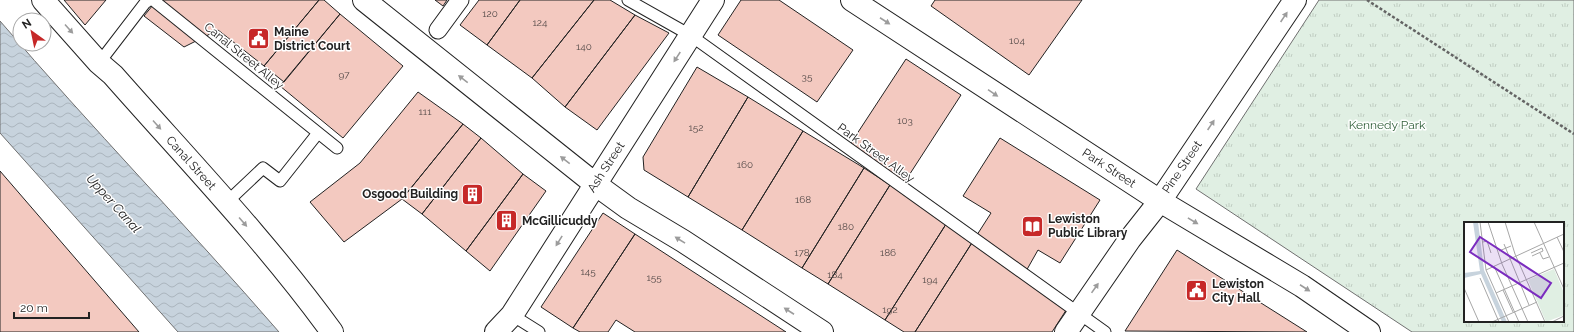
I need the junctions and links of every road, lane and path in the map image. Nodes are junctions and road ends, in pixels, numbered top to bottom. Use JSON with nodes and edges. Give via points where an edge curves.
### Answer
{"nodes":[{"id":1,"x":43,"y":0,"type":"edge"},
{"id":2,"x":149,"y":0,"type":"edge"},
{"id":3,"x":153,"y":0,"type":"edge"},
{"id":4,"x":364,"y":0,"type":"edge"},
{"id":5,"x":460,"y":0,"type":"edge"},
{"id":6,"x":628,"y":0,"type":"edge"},
{"id":7,"x":713,"y":0,"type":"edge"},
{"id":8,"x":852,"y":0,"type":"edge"},
{"id":9,"x":1295,"y":0,"type":"edge"},
{"id":10,"x":1367,"y":0,"type":"edge"},
{"id":11,"x":438,"y":30,"type":"dead end"},
{"id":12,"x":690,"y":35,"type":"junction"},
{"id":13,"x":98,"y":63,"type":"junction"},
{"id":14,"x":318,"y":133,"type":"junction"},
{"id":15,"x":1574,"y":134,"type":"edge"},
{"id":16,"x":337,"y":148,"type":"dead end"},
{"id":17,"x":595,"y":184,"type":"junction"},
{"id":18,"x":1160,"y":201,"type":"junction"},
{"id":19,"x":226,"y":203,"type":"junction"},
{"id":20,"x":1078,"y":313,"type":"junction"},
{"id":21,"x":512,"y":315,"type":"junction"},
{"id":22,"x":332,"y":332,"type":"edge"},
{"id":23,"x":496,"y":332,"type":"edge"},
{"id":24,"x":539,"y":332,"type":"edge"},
{"id":25,"x":822,"y":332,"type":"edge"},
{"id":26,"x":1066,"y":332,"type":"edge"},
{"id":27,"x":1105,"y":332,"type":"edge"},
{"id":28,"x":1369,"y":332,"type":"edge"}],
"edges":[{"from":1,"to":13,"type":"main road","name":"Canal Street","one_way":true},
{"from":2,"to":13,"type":"lane"},
{"from":3,"to":14,"type":"lane","name":"Canal Street Alley"},
{"from":17,"to":4,"type":"main road","one_way":true},
{"from":5,"to":11,"type":"street"},
{"from":6,"to":12,"type":"lane","name":"Park Street Alley"},
{"from":7,"to":12,"type":"main road","name":"Ash Street"},
{"from":8,"to":18,"type":"main road","name":"Park Street","one_way":true},
{"from":18,"to":9,"type":"main road","name":"Pine Street","one_way":true},
{"from":10,"to":15,"type":"path"},
{"from":12,"to":17,"type":"main road","name":"Ash Street","one_way":true},
{"from":12,"to":20,"type":"lane","name":"Park Street Alley"},
{"from":13,"to":19,"type":"main road","name":"Canal Street","one_way":true,"via":[[113,75]]},
{"from":14,"to":16,"type":"lane","name":"Canal Street Alley"},
{"from":14,"to":19,"type":"lane","via":[[280,181],[263,168]]},
{"from":17,"to":21,"type":"main road","name":"Ash Street","one_way":true},
{"from":25,"to":17,"type":"main road","one_way":true,"via":[[628,208]]},
{"from":20,"to":18,"type":"main road","name":"Pine Street","one_way":true},
{"from":18,"to":28,"type":"main road","name":"Park Street","one_way":true,"via":[[1302,286]]},
{"from":19,"to":22,"type":"main road","name":"Canal Street","one_way":true,"via":[[304,294]]},
{"from":20,"to":26,"type":"main road","name":"Pine Street"},
{"from":20,"to":27,"type":"lane","name":"Park Street Alley"},
{"from":21,"to":23,"type":"main road","name":"Ash Street"},
{"from":21,"to":24,"type":"lane"}]}
